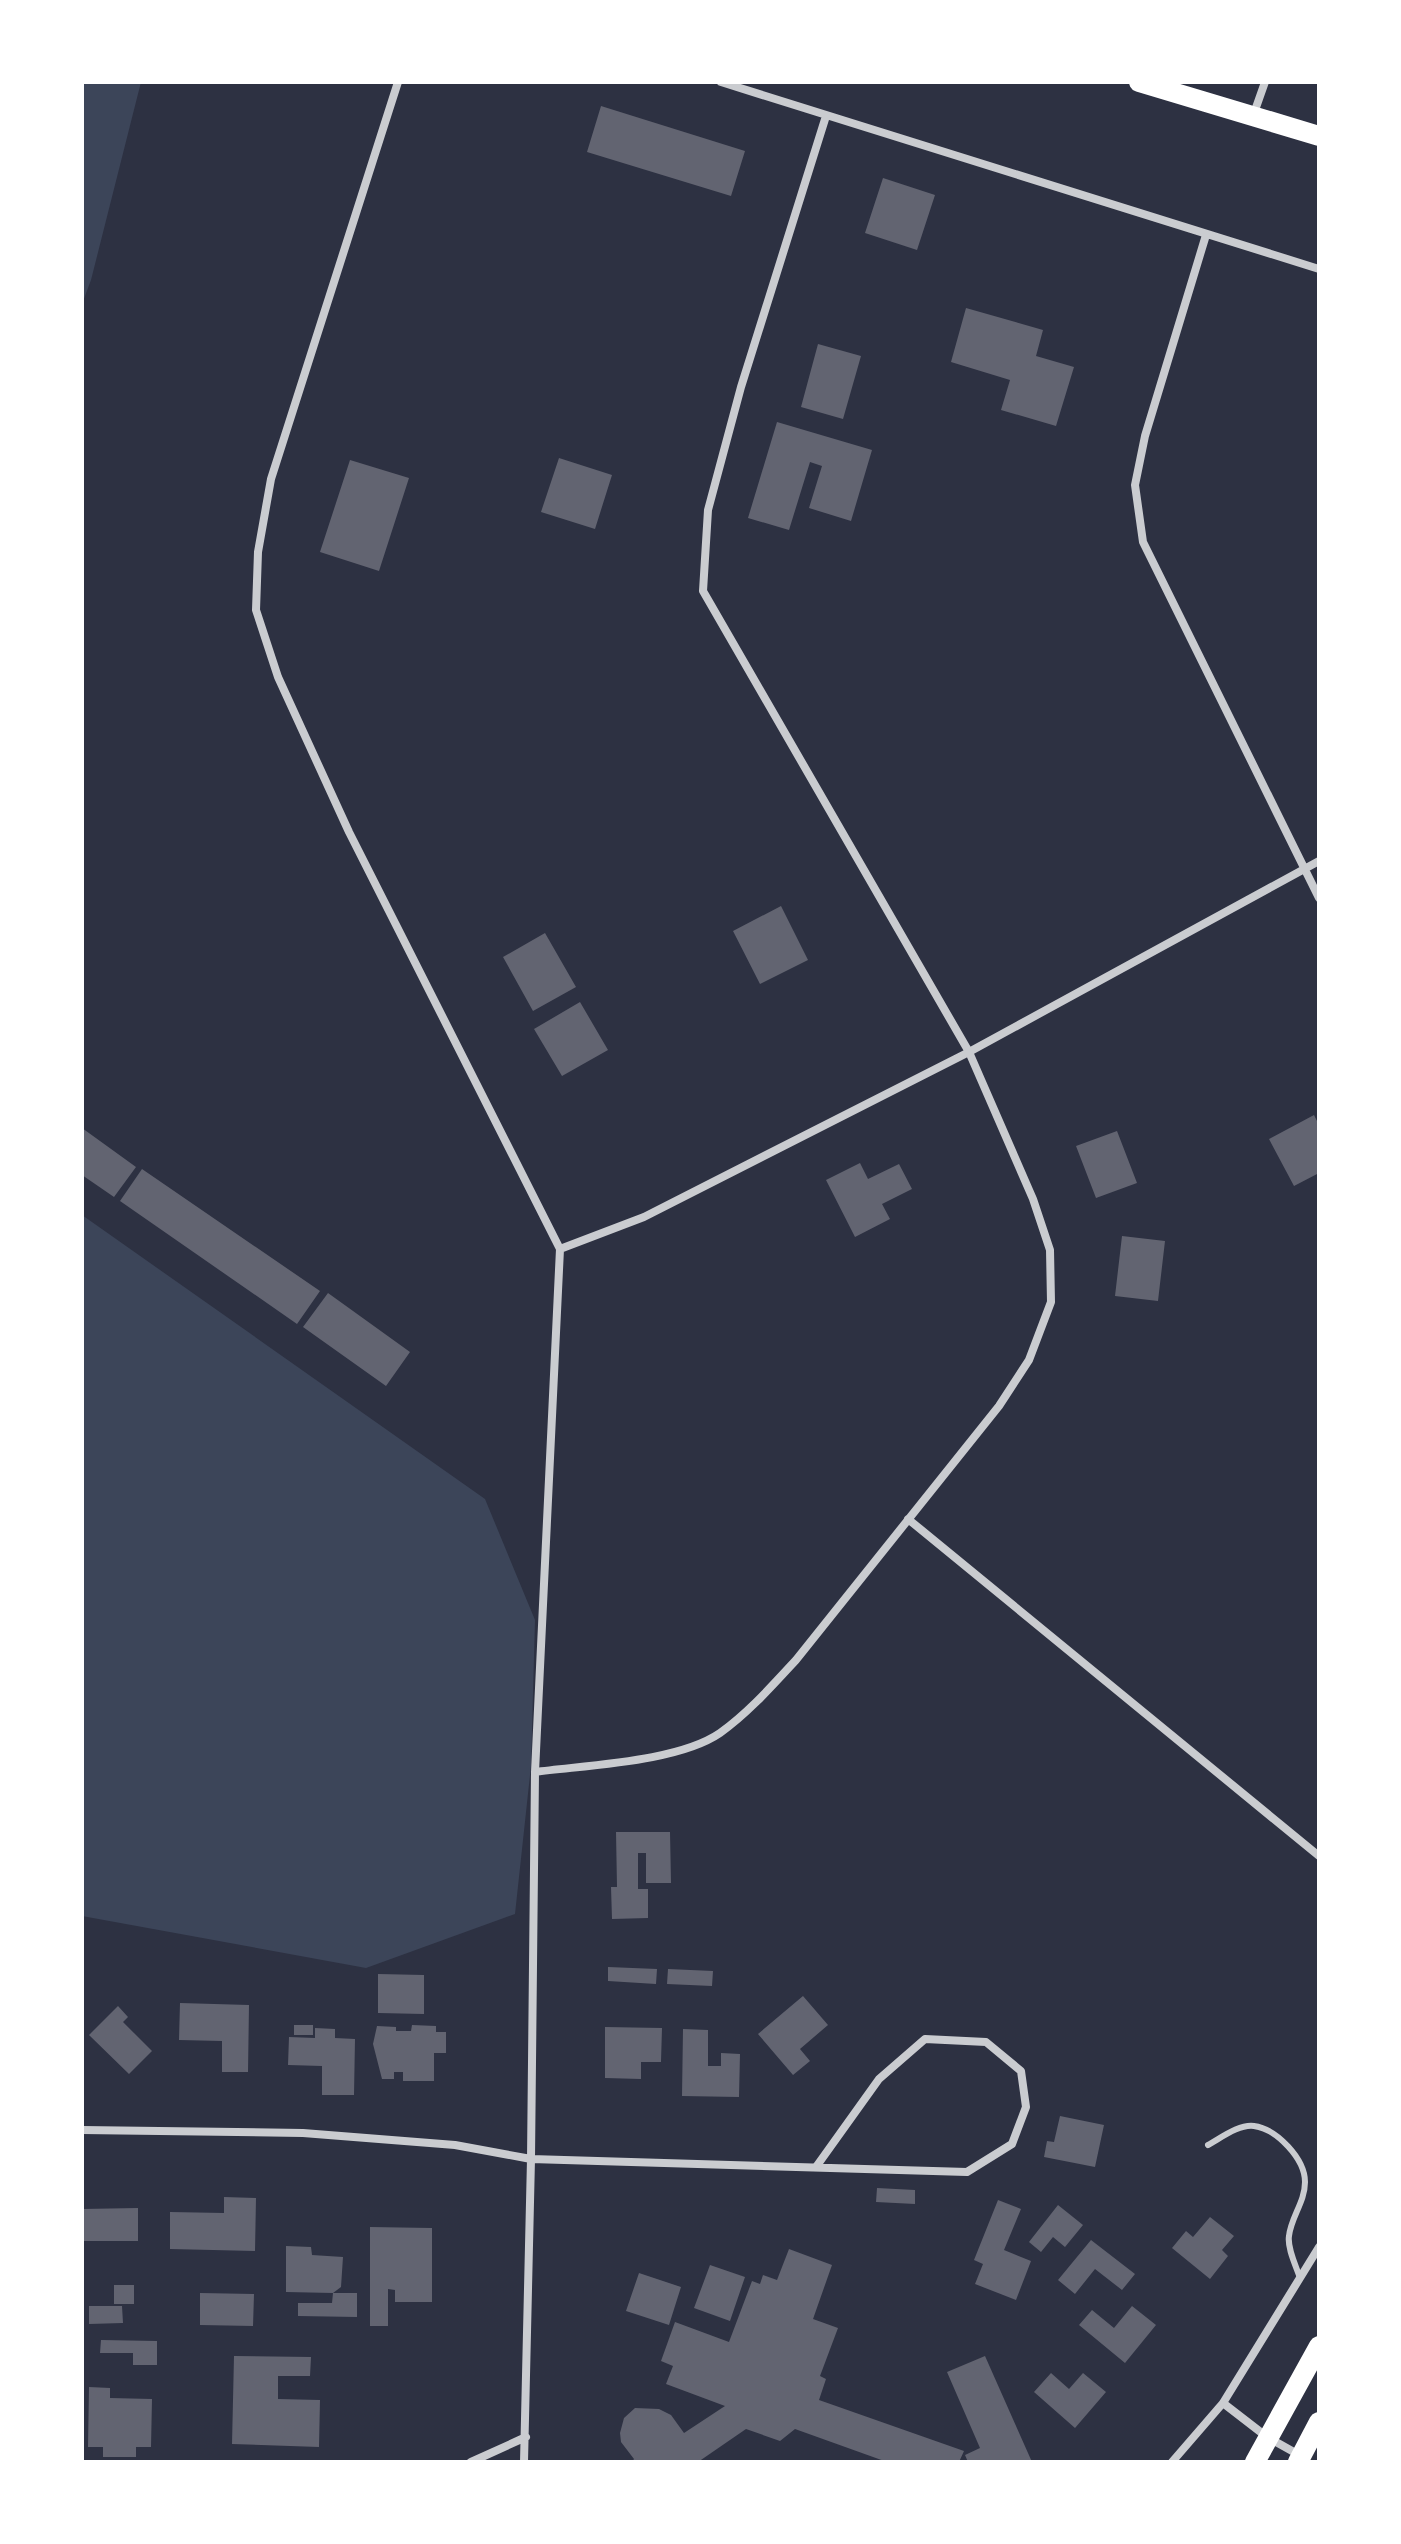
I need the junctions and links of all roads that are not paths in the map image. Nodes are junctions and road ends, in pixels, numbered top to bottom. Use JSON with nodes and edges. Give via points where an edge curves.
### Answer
{"nodes":[{"id":1,"x":398,"y":82,"type":"edge"},
{"id":2,"x":721,"y":82,"type":"edge"},
{"id":3,"x":1139,"y":82,"type":"edge"},
{"id":4,"x":1265,"y":82,"type":"edge"},
{"id":5,"x":826,"y":116,"type":"junction"},
{"id":6,"x":1253,"y":117,"type":"junction"},
{"id":7,"x":1319,"y":136,"type":"edge"},
{"id":8,"x":1206,"y":235,"type":"junction"},
{"id":9,"x":1319,"y":269,"type":"edge"},
{"id":10,"x":1319,"y":861,"type":"edge"},
{"id":11,"x":1304,"y":869,"type":"junction"},
{"id":12,"x":1319,"y":898,"type":"edge"},
{"id":13,"x":969,"y":1052,"type":"junction"},
{"id":14,"x":560,"y":1249,"type":"junction"},
{"id":15,"x":908,"y":1519,"type":"junction"},
{"id":16,"x":535,"y":1772,"type":"junction"},
{"id":17,"x":1319,"y":1856,"type":"edge"},
{"id":18,"x":82,"y":2130,"type":"edge"},
{"id":19,"x":1208,"y":2145,"type":"dead end"},
{"id":20,"x":531,"y":2159,"type":"junction"},
{"id":21,"x":816,"y":2167,"type":"junction"},
{"id":22,"x":1319,"y":2247,"type":"edge"},
{"id":23,"x":1300,"y":2278,"type":"junction"},
{"id":24,"x":1319,"y":2346,"type":"edge"},
{"id":25,"x":1223,"y":2403,"type":"junction"},
{"id":26,"x":1319,"y":2422,"type":"edge"},
{"id":27,"x":526,"y":2437,"type":"junction"},
{"id":28,"x":1267,"y":2437,"type":"junction"},
{"id":29,"x":1300,"y":2459,"type":"edge"},
{"id":30,"x":471,"y":2462,"type":"edge"},
{"id":31,"x":524,"y":2462,"type":"edge"},
{"id":32,"x":1172,"y":2462,"type":"edge"},
{"id":33,"x":1255,"y":2462,"type":"edge"}],
"edges":[{"from":1,"to":14,"type":"street","via":[[271,479],[258,552],[256,610],[278,677],[349,832]]},
{"from":2,"to":5,"type":"street"},
{"from":3,"to":6,"type":"main road"},
{"from":4,"to":6,"type":"street"},
{"from":5,"to":8,"type":"street"},
{"from":5,"to":13,"type":"street","via":[[708,510],[703,591]]},
{"from":6,"to":7,"type":"main road"},
{"from":8,"to":9,"type":"street"},
{"from":8,"to":11,"type":"street","via":[[1145,436],[1135,485],[1143,542]]},
{"from":10,"to":11,"type":"street"},
{"from":11,"to":12,"type":"street"},
{"from":11,"to":13,"type":"street"},
{"from":13,"to":14,"type":"street","via":[[644,1217]]},
{"from":13,"to":15,"type":"street","via":[[1050,1250],[1051,1302],[1029,1360],[999,1406]]},
{"from":14,"to":16,"type":"street"},
{"from":15,"to":16,"type":"street","via":[[796,1660],[718,1734],[668,1754]]},
{"from":15,"to":17,"type":"street"},
{"from":16,"to":20,"type":"street"},
{"from":18,"to":20,"type":"street","via":[[303,2133],[455,2145]]},
{"from":19,"to":23,"type":"lane","via":[[1253,2125],[1268,2131],[1298,2158],[1305,2186],[1289,2235]]},
{"from":20,"to":21,"type":"street"},
{"from":20,"to":27,"type":"street"},
{"from":21,"to":21,"type":"street","via":[[879,2079],[925,2039],[986,2042],[1021,2071],[1026,2107],[1012,2144],[967,2172]]},
{"from":22,"to":23,"type":"street"},
{"from":23,"to":25,"type":"street"},
{"from":24,"to":28,"type":"main road"},
{"from":25,"to":28,"type":"street"},
{"from":25,"to":32,"type":"street"},
{"from":26,"to":29,"type":"main road"},
{"from":27,"to":30,"type":"street"},
{"from":27,"to":31,"type":"street"},
{"from":28,"to":29,"type":"street"},
{"from":28,"to":33,"type":"main road"}]}
